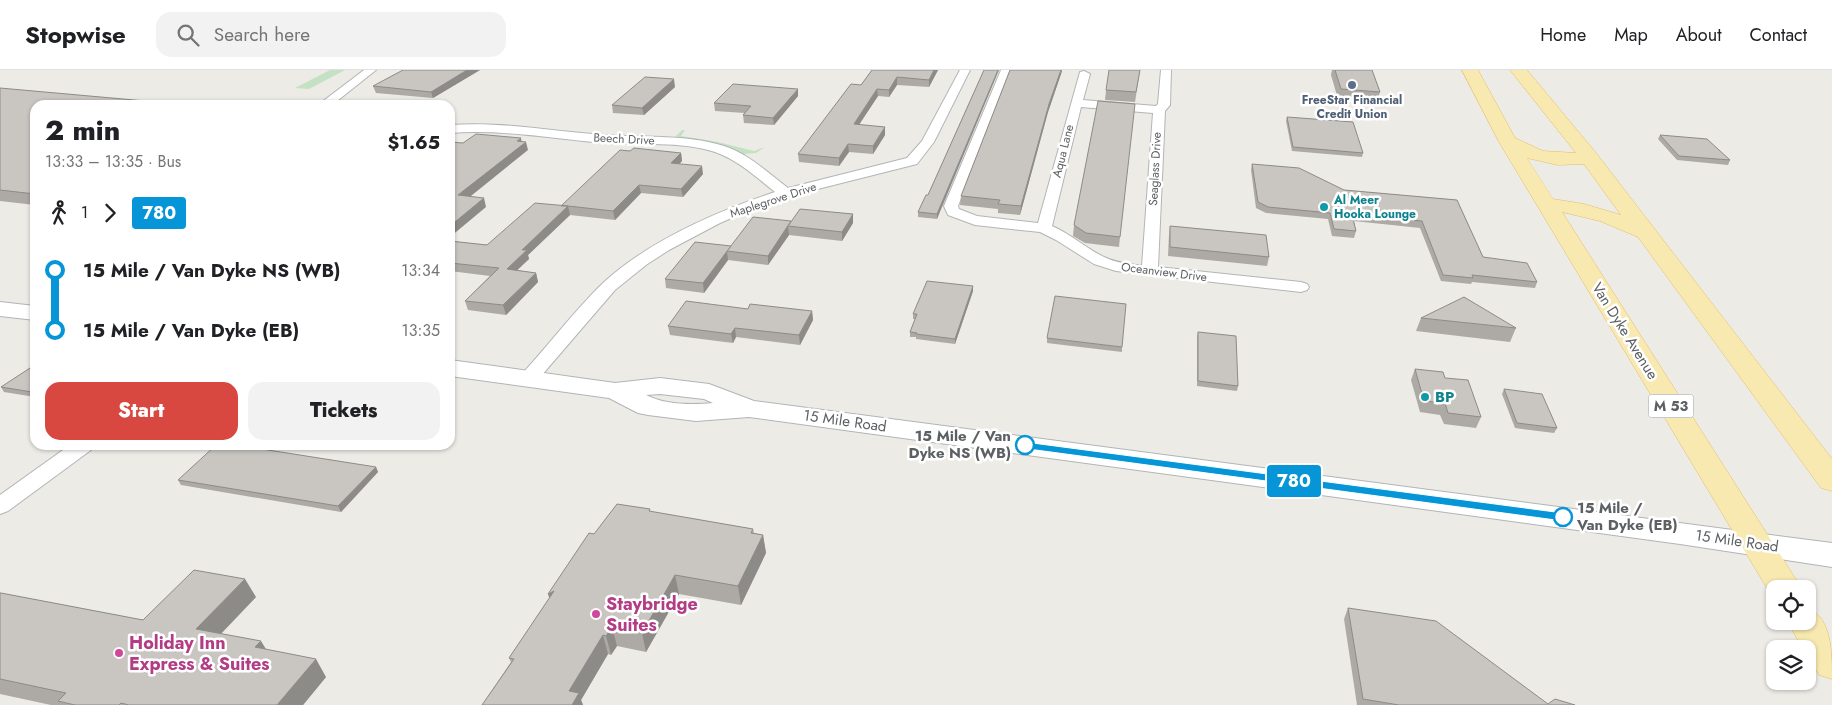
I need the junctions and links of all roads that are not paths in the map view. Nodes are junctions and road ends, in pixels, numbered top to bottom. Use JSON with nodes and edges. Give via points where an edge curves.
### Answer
{"nodes":[{"id":1,"x":372,"y":70,"type":"edge"},
{"id":2,"x":965,"y":70,"type":"edge"},
{"id":3,"x":1006,"y":70,"type":"edge"},
{"id":4,"x":1166,"y":70,"type":"edge"},
{"id":5,"x":1470,"y":70,"type":"edge"},
{"id":6,"x":1518,"y":70,"type":"edge"},
{"id":7,"x":1084,"y":74,"type":"dead end"},
{"id":8,"x":331,"y":100,"type":"edge"},
{"id":9,"x":1078,"y":103,"type":"junction"},
{"id":10,"x":1158,"y":110,"type":"junction"},
{"id":11,"x":455,"y":129,"type":"edge"},
{"id":12,"x":1508,"y":142,"type":"junction"},
{"id":13,"x":1589,"y":157,"type":"junction"},
{"id":14,"x":785,"y":194,"type":"junction"},
{"id":15,"x":1546,"y":204,"type":"junction"},
{"id":16,"x":1044,"y":228,"type":"junction"},
{"id":17,"x":1646,"y":234,"type":"junction"},
{"id":18,"x":1150,"y":271,"type":"junction"},
{"id":19,"x":1301,"y":287,"type":"dead end"},
{"id":20,"x":0,"y":308,"type":"edge"},
{"id":21,"x":30,"y":312,"type":"edge"},
{"id":22,"x":455,"y":369,"type":"edge"},
{"id":23,"x":528,"y":379,"type":"junction"},
{"id":24,"x":77,"y":450,"type":"edge"},
{"id":25,"x":1832,"y":481,"type":"edge"},
{"id":26,"x":0,"y":506,"type":"edge"},
{"id":27,"x":1756,"y":543,"type":"junction"},
{"id":28,"x":1832,"y":555,"type":"edge"},
{"id":29,"x":1779,"y":580,"type":"edge"},
{"id":30,"x":1811,"y":630,"type":"edge"},
{"id":31,"x":1832,"y":664,"type":"edge"}],
"edges":[{"from":1,"to":8,"type":"street"},
{"from":2,"to":14,"type":"street","name":"Maplegrove Drive","via":[[928,142],[912,161]]},
{"from":3,"to":16,"type":"street","name":"Oceanview Drive","via":[[951,206],[953,212],[978,222]]},
{"from":4,"to":10,"type":"street","name":"Seaglass Drive","via":[[1164,106]]},
{"from":5,"to":12,"type":"main road","name":"Van Dyke Avenue","number":"M 53"},
{"from":6,"to":13,"type":"main road"},
{"from":7,"to":9,"type":"street","name":"Aqua Lane"},
{"from":9,"to":10,"type":"street"},
{"from":9,"to":16,"type":"street","name":"Aqua Lane"},
{"from":10,"to":18,"type":"street","name":"Seaglass Drive"},
{"from":11,"to":14,"type":"street","name":"Beech Drive","via":[[502,127],[590,138],[700,145],[735,156]]},
{"from":12,"to":13,"type":"main road","via":[[1547,158],[1570,160]]},
{"from":12,"to":15,"type":"main road","name":"Van Dyke Avenue","number":"M 53"},
{"from":13,"to":17,"type":"main road"},
{"from":14,"to":23,"type":"street","name":"Maplegrove Drive","via":[[715,220],[640,262],[609,287]]},
{"from":15,"to":17,"type":"main road","via":[[1597,212]]},
{"from":15,"to":27,"type":"main road","name":"Van Dyke Avenue","number":"M 53"},
{"from":16,"to":18,"type":"street","name":"Oceanview Drive","via":[[1095,259]]},
{"from":17,"to":25,"type":"main road"},
{"from":18,"to":19,"type":"street","name":"Oceanview Drive"},
{"from":20,"to":21,"type":"main road"},
{"from":22,"to":23,"type":"main road","name":"15 Mile Road"},
{"from":23,"to":27,"type":"main road","name":"15 Mile Road","via":[[615,390],[648,406],[696,413],[749,409]]},
{"from":24,"to":26,"type":"street"},
{"from":27,"to":28,"type":"main road","name":"15 Mile Road"},
{"from":27,"to":29,"type":"main road","name":"Van Dyke Avenue","number":"M 53"},
{"from":30,"to":31,"type":"main road"}]}
